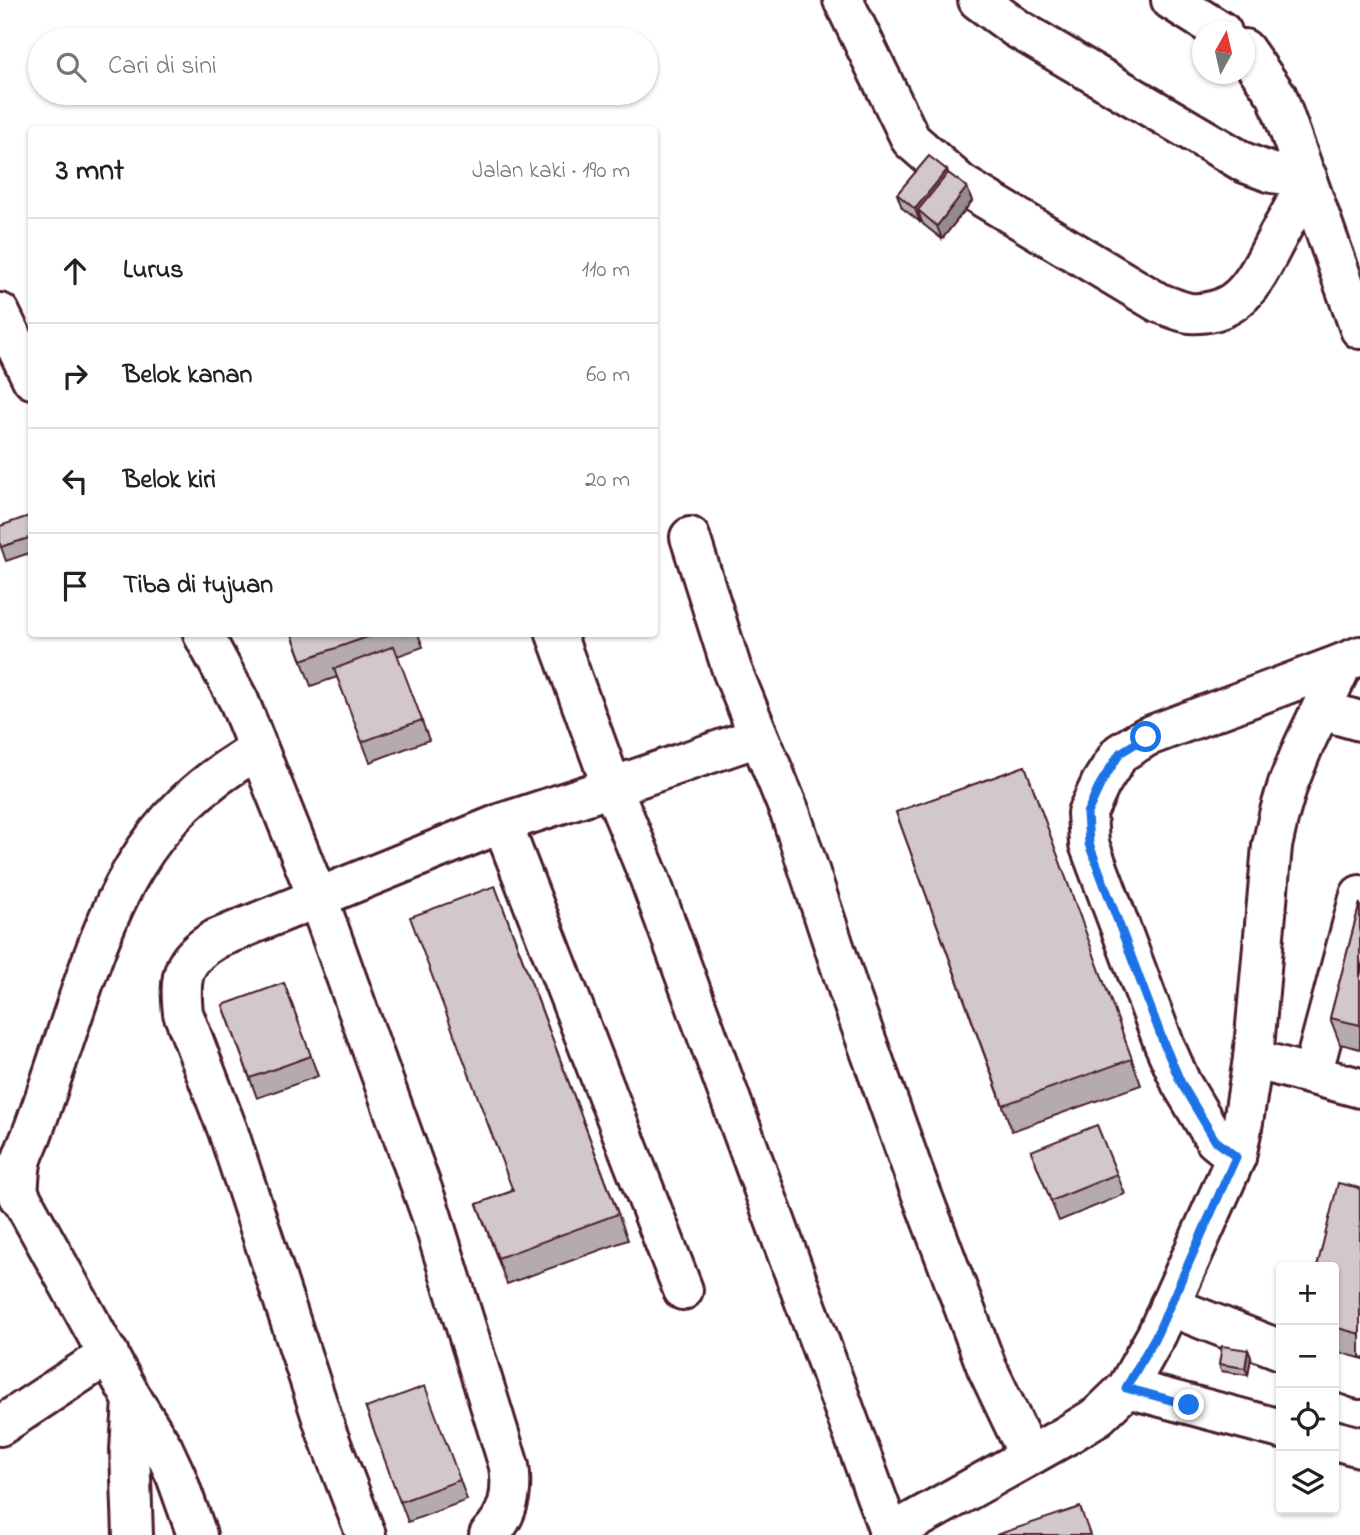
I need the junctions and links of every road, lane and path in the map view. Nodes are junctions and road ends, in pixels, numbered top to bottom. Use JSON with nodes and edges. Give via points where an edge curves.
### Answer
{"nodes":[{"id":1,"x":843,"y":0,"type":"edge"},
{"id":2,"x":978,"y":0,"type":"edge"},
{"id":3,"x":1171,"y":0,"type":"edge"},
{"id":4,"x":1204,"y":21,"type":"edge"},
{"id":5,"x":1255,"y":65,"type":"edge"},
{"id":6,"x":1307,"y":177,"type":"junction"},
{"id":7,"x":0,"y":313,"type":"edge"},
{"id":8,"x":1360,"y":329,"type":"edge"},
{"id":9,"x":28,"y":371,"type":"edge"},
{"id":10,"x":690,"y":537,"type":"dead end"},
{"id":11,"x":205,"y":637,"type":"edge"},
{"id":12,"x":557,"y":637,"type":"edge"},
{"id":13,"x":1351,"y":659,"type":"edge"},
{"id":14,"x":1321,"y":710,"type":"junction"},
{"id":15,"x":1360,"y":721,"type":"edge"},
{"id":16,"x":758,"y":737,"type":"junction"},
{"id":17,"x":257,"y":750,"type":"junction"},
{"id":18,"x":612,"y":787,"type":"junction"},
{"id":19,"x":502,"y":823,"type":"junction"},
{"id":20,"x":1360,"y":895,"type":"edge"},
{"id":21,"x":317,"y":896,"type":"junction"},
{"id":22,"x":1253,"y":1059,"type":"junction"},
{"id":23,"x":1312,"y":1075,"type":"junction"},
{"id":24,"x":1360,"y":1088,"type":"edge"},
{"id":25,"x":1236,"y":1157,"type":"junction"},
{"id":26,"x":0,"y":1159,"type":"edge"},
{"id":27,"x":18,"y":1196,"type":"junction"},
{"id":28,"x":683,"y":1290,"type":"dead end"},
{"id":29,"x":1169,"y":1306,"type":"junction"},
{"id":30,"x":1276,"y":1348,"type":"edge"},
{"id":31,"x":109,"y":1354,"type":"junction"},
{"id":32,"x":1339,"y":1372,"type":"edge"},
{"id":33,"x":1360,"y":1379,"type":"edge"},
{"id":34,"x":1126,"y":1388,"type":"junction"},
{"id":35,"x":133,"y":1400,"type":"junction"},
{"id":36,"x":0,"y":1426,"type":"edge"},
{"id":37,"x":1276,"y":1428,"type":"edge"},
{"id":38,"x":1339,"y":1441,"type":"edge"},
{"id":39,"x":1360,"y":1447,"type":"edge"},
{"id":40,"x":1029,"y":1456,"type":"junction"},
{"id":41,"x":889,"y":1534,"type":"edge"},
{"id":42,"x":133,"y":1535,"type":"edge"},
{"id":43,"x":197,"y":1535,"type":"edge"},
{"id":44,"x":366,"y":1535,"type":"edge"},
{"id":45,"x":489,"y":1535,"type":"edge"}],
"edges":[{"from":1,"to":6,"type":"lane","via":[[911,140],[961,184],[1159,303],[1189,313],[1216,311],[1242,297],[1262,270]]},
{"from":2,"to":6,"type":"lane","via":[[1016,28],[1245,163],[1272,173]]},
{"from":3,"to":4,"type":"lane"},
{"from":5,"to":6,"type":"lane","via":[[1277,96]]},
{"from":6,"to":8,"type":"lane"},
{"from":7,"to":9,"type":"lane"},
{"from":10,"to":16,"type":"lane"},
{"from":11,"to":17,"type":"lane","via":[[239,701]]},
{"from":12,"to":18,"type":"lane"},
{"from":13,"to":14,"type":"lane"},
{"from":13,"to":25,"type":"lane","via":[[1146,737],[1120,753],[1087,813],[1089,844],[1164,1044],[1198,1115],[1215,1140]]},
{"from":14,"to":15,"type":"lane"},
{"from":14,"to":22,"type":"lane","via":[[1288,784],[1272,846]]},
{"from":16,"to":18,"type":"lane"},
{"from":16,"to":40,"type":"lane","via":[[791,815],[849,992],[987,1368]]},
{"from":17,"to":21,"type":"lane"},
{"from":17,"to":27,"type":"lane","via":[[226,768],[177,811],[133,867],[87,971],[22,1159]]},
{"from":18,"to":19,"type":"lane"},
{"from":18,"to":41,"type":"lane"},
{"from":19,"to":21,"type":"lane"},
{"from":19,"to":28,"type":"lane"},
{"from":20,"to":23,"type":"lane"},
{"from":21,"to":44,"type":"lane","via":[[194,953],[184,973],[181,998],[327,1433]]},
{"from":21,"to":45,"type":"lane","via":[[431,1214],[509,1466],[512,1487],[508,1505]]},
{"from":22,"to":23,"type":"lane"},
{"from":22,"to":25,"type":"lane"},
{"from":23,"to":24,"type":"lane"},
{"from":25,"to":29,"type":"lane"},
{"from":26,"to":27,"type":"lane"},
{"from":27,"to":31,"type":"lane"},
{"from":29,"to":30,"type":"lane"},
{"from":29,"to":34,"type":"lane"},
{"from":31,"to":35,"type":"lane"},
{"from":31,"to":36,"type":"lane"},
{"from":32,"to":33,"type":"lane"},
{"from":34,"to":37,"type":"lane"},
{"from":34,"to":40,"type":"lane","via":[[1098,1416]]},
{"from":35,"to":42,"type":"lane"},
{"from":35,"to":43,"type":"lane","via":[[163,1448]]},
{"from":38,"to":39,"type":"lane"},
{"from":40,"to":41,"type":"lane"}]}
